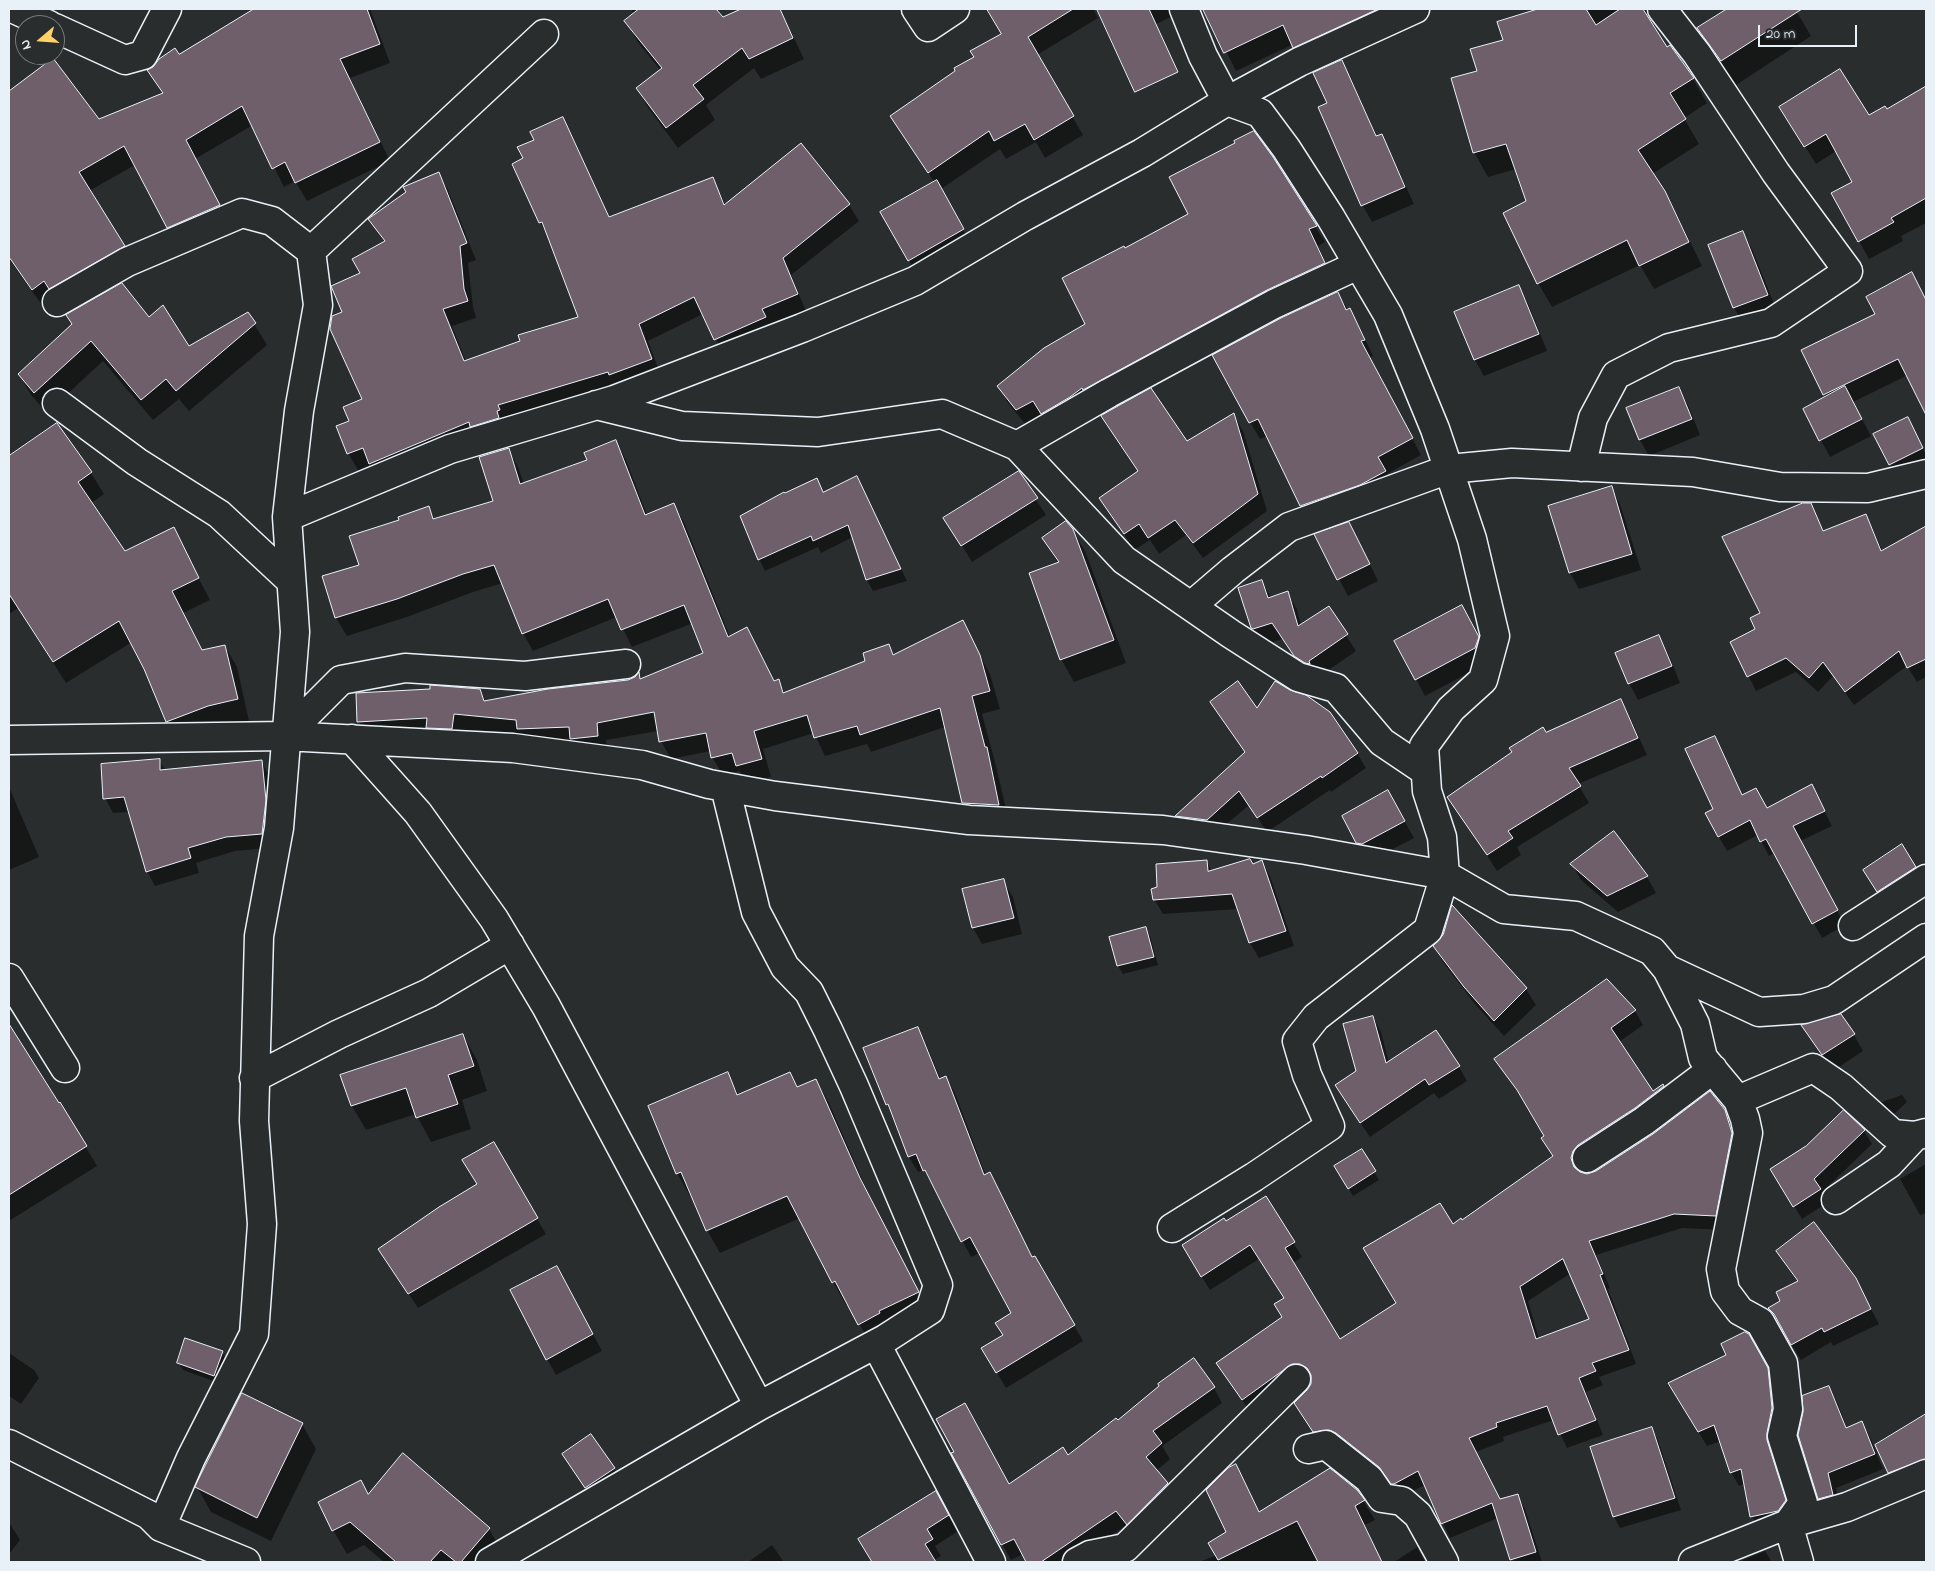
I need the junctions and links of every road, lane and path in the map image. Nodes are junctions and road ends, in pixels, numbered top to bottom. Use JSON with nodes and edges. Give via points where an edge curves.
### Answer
{"nodes":[{"id":1,"x":14,"y":9,"type":"edge"},
{"id":2,"x":167,"y":9,"type":"edge"},
{"id":3,"x":916,"y":9,"type":"edge"},
{"id":4,"x":955,"y":9,"type":"edge"},
{"id":5,"x":1184,"y":9,"type":"edge"},
{"id":6,"x":1415,"y":9,"type":"edge"},
{"id":7,"x":1662,"y":9,"type":"edge"},
{"id":8,"x":28,"y":15,"type":"edge"},
{"id":9,"x":65,"y":33,"type":"edge"},
{"id":10,"x":544,"y":34,"type":"dead end"},
{"id":11,"x":1227,"y":101,"type":"junction"},
{"id":12,"x":311,"y":251,"type":"junction"},
{"id":13,"x":1358,"y":265,"type":"junction"},
{"id":14,"x":57,"y":302,"type":"dead end"},
{"id":15,"x":57,"y":403,"type":"dead end"},
{"id":16,"x":596,"y":405,"type":"junction"},
{"id":17,"x":1017,"y":446,"type":"junction"},
{"id":18,"x":1581,"y":467,"type":"junction"},
{"id":19,"x":1449,"y":469,"type":"junction"},
{"id":20,"x":1926,"y":474,"type":"edge"},
{"id":21,"x":287,"y":517,"type":"junction"},
{"id":22,"x":291,"y":581,"type":"junction"},
{"id":23,"x":1191,"y":606,"type":"junction"},
{"id":24,"x":626,"y":664,"type":"dead end"},
{"id":25,"x":286,"y":736,"type":"junction"},
{"id":26,"x":352,"y":739,"type":"junction"},
{"id":27,"x":9,"y":740,"type":"edge"},
{"id":28,"x":1425,"y":771,"type":"junction"},
{"id":29,"x":725,"y":787,"type":"junction"},
{"id":30,"x":1446,"y":876,"type":"junction"},
{"id":31,"x":1926,"y":879,"type":"edge"},
{"id":32,"x":1853,"y":926,"type":"dead end"},
{"id":33,"x":1926,"y":938,"type":"edge"},
{"id":34,"x":510,"y":945,"type":"junction"},
{"id":35,"x":1667,"y":969,"type":"junction"},
{"id":36,"x":9,"y":978,"type":"edge"},
{"id":37,"x":64,"y":1068,"type":"dead end"},
{"id":38,"x":1713,"y":1069,"type":"junction"},
{"id":39,"x":254,"y":1078,"type":"junction"},
{"id":40,"x":1738,"y":1100,"type":"junction"},
{"id":41,"x":1920,"y":1135,"type":"edge"},
{"id":42,"x":1587,"y":1158,"type":"dead end"},
{"id":43,"x":1836,"y":1200,"type":"dead end"},
{"id":44,"x":1172,"y":1228,"type":"dead end"},
{"id":45,"x":876,"y":1344,"type":"junction"},
{"id":46,"x":1296,"y":1379,"type":"dead end"},
{"id":47,"x":759,"y":1406,"type":"junction"},
{"id":48,"x":9,"y":1444,"type":"edge"},
{"id":49,"x":1308,"y":1449,"type":"dead end"},
{"id":50,"x":1926,"y":1474,"type":"edge"},
{"id":51,"x":1788,"y":1524,"type":"junction"},
{"id":52,"x":161,"y":1527,"type":"junction"},
{"id":53,"x":246,"y":1562,"type":"edge"},
{"id":54,"x":490,"y":1562,"type":"edge"},
{"id":55,"x":991,"y":1562,"type":"edge"},
{"id":56,"x":1077,"y":1562,"type":"edge"},
{"id":57,"x":1444,"y":1562,"type":"edge"},
{"id":58,"x":1693,"y":1562,"type":"edge"},
{"id":59,"x":1799,"y":1562,"type":"edge"}],
"edges":[{"from":1,"to":8,"type":"street"},
{"from":2,"to":9,"type":"street","via":[[143,55],[125,60]]},
{"from":3,"to":4,"type":"street","via":[[928,27]]},
{"from":5,"to":11,"type":"street","via":[[1203,56]]},
{"from":6,"to":11,"type":"street","via":[[1299,62]]},
{"from":7,"to":18,"type":"street","via":[[1848,271],[1771,323],[1669,348],[1616,375],[1593,418]]},
{"from":10,"to":12,"type":"street"},
{"from":11,"to":13,"type":"street","via":[[1260,113],[1286,148]]},
{"from":11,"to":16,"type":"street","via":[[1142,153],[1025,216],[915,281],[802,328]]},
{"from":12,"to":14,"type":"street","via":[[272,221],[242,213],[127,262]]},
{"from":12,"to":21,"type":"street","via":[[318,305],[299,412]]},
{"from":13,"to":17,"type":"street","via":[[1274,304]]},
{"from":13,"to":19,"type":"street","via":[[1388,315]]},
{"from":15,"to":22,"type":"street","via":[[137,462],[219,514]]},
{"from":16,"to":17,"type":"street","via":[[682,426],[818,432],[942,414]]},
{"from":16,"to":21,"type":"street","via":[[450,449]]},
{"from":17,"to":23,"type":"street","via":[[1124,560]]},
{"from":18,"to":19,"type":"street","via":[[1512,463]]},
{"from":18,"to":20,"type":"street","via":[[1693,472],[1780,487],[1868,488]]},
{"from":19,"to":23,"type":"street","via":[[1289,527]]},
{"from":19,"to":28,"type":"street","via":[[1472,539],[1495,636],[1483,680],[1451,709],[1424,746]]},
{"from":21,"to":22,"type":"street"},
{"from":22,"to":25,"type":"street","via":[[295,632]]},
{"from":23,"to":28,"type":"street","via":[[1298,677],[1336,688],[1382,742]]},
{"from":24,"to":25,"type":"street","via":[[525,676],[406,668],[341,680]]},
{"from":25,"to":26,"type":"street"},
{"from":25,"to":27,"type":"street"},
{"from":25,"to":39,"type":"street","via":[[279,828],[259,936]]},
{"from":26,"to":29,"type":"street","via":[[514,748],[642,765]]},
{"from":26,"to":34,"type":"street","via":[[418,812]]},
{"from":28,"to":30,"type":"street","via":[[1427,791],[1442,837]]},
{"from":29,"to":30,"type":"street","via":[[969,820],[1163,830],[1306,850]]},
{"from":29,"to":45,"type":"street","via":[[756,912],[785,967],[808,992],[828,1030],[938,1285],[930,1310]]},
{"from":30,"to":35,"type":"street","via":[[1504,909],[1576,916],[1652,950]]},
{"from":30,"to":44,"type":"street","via":[[1428,930],[1316,1017],[1297,1041],[1307,1075],[1330,1126]]},
{"from":31,"to":32,"type":"street"},
{"from":33,"to":35,"type":"street","via":[[1834,1000],[1804,1009],[1759,1012]]},
{"from":34,"to":39,"type":"street","via":[[429,993]]},
{"from":34,"to":47,"type":"street","via":[[546,1006]]},
{"from":35,"to":38,"type":"street","via":[[1695,1024],[1703,1058]]},
{"from":36,"to":37,"type":"street"},
{"from":38,"to":40,"type":"street"},
{"from":38,"to":42,"type":"street","via":[[1644,1121]]},
{"from":39,"to":52,"type":"street","via":[[262,1224],[254,1334],[191,1458]]},
{"from":40,"to":41,"type":"street","via":[[1813,1068],[1893,1134]]},
{"from":40,"to":51,"type":"street","via":[[1748,1134],[1721,1269],[1726,1291],[1740,1311],[1760,1322],[1783,1363],[1788,1409],[1782,1436],[1803,1503]]},
{"from":41,"to":43,"type":"street","via":[[1889,1164]]},
{"from":45,"to":47,"type":"street"},
{"from":45,"to":55,"type":"street"},
{"from":46,"to":56,"type":"street","via":[[1125,1548],[1090,1555]]},
{"from":47,"to":54,"type":"street"},
{"from":48,"to":52,"type":"street","via":[[149,1516]]},
{"from":49,"to":57,"type":"street","via":[[1326,1445],[1369,1479],[1382,1498],[1402,1501],[1418,1515]]},
{"from":50,"to":51,"type":"street","via":[[1847,1507]]},
{"from":51,"to":58,"type":"street"},
{"from":51,"to":59,"type":"street"},
{"from":52,"to":53,"type":"street"}]}
